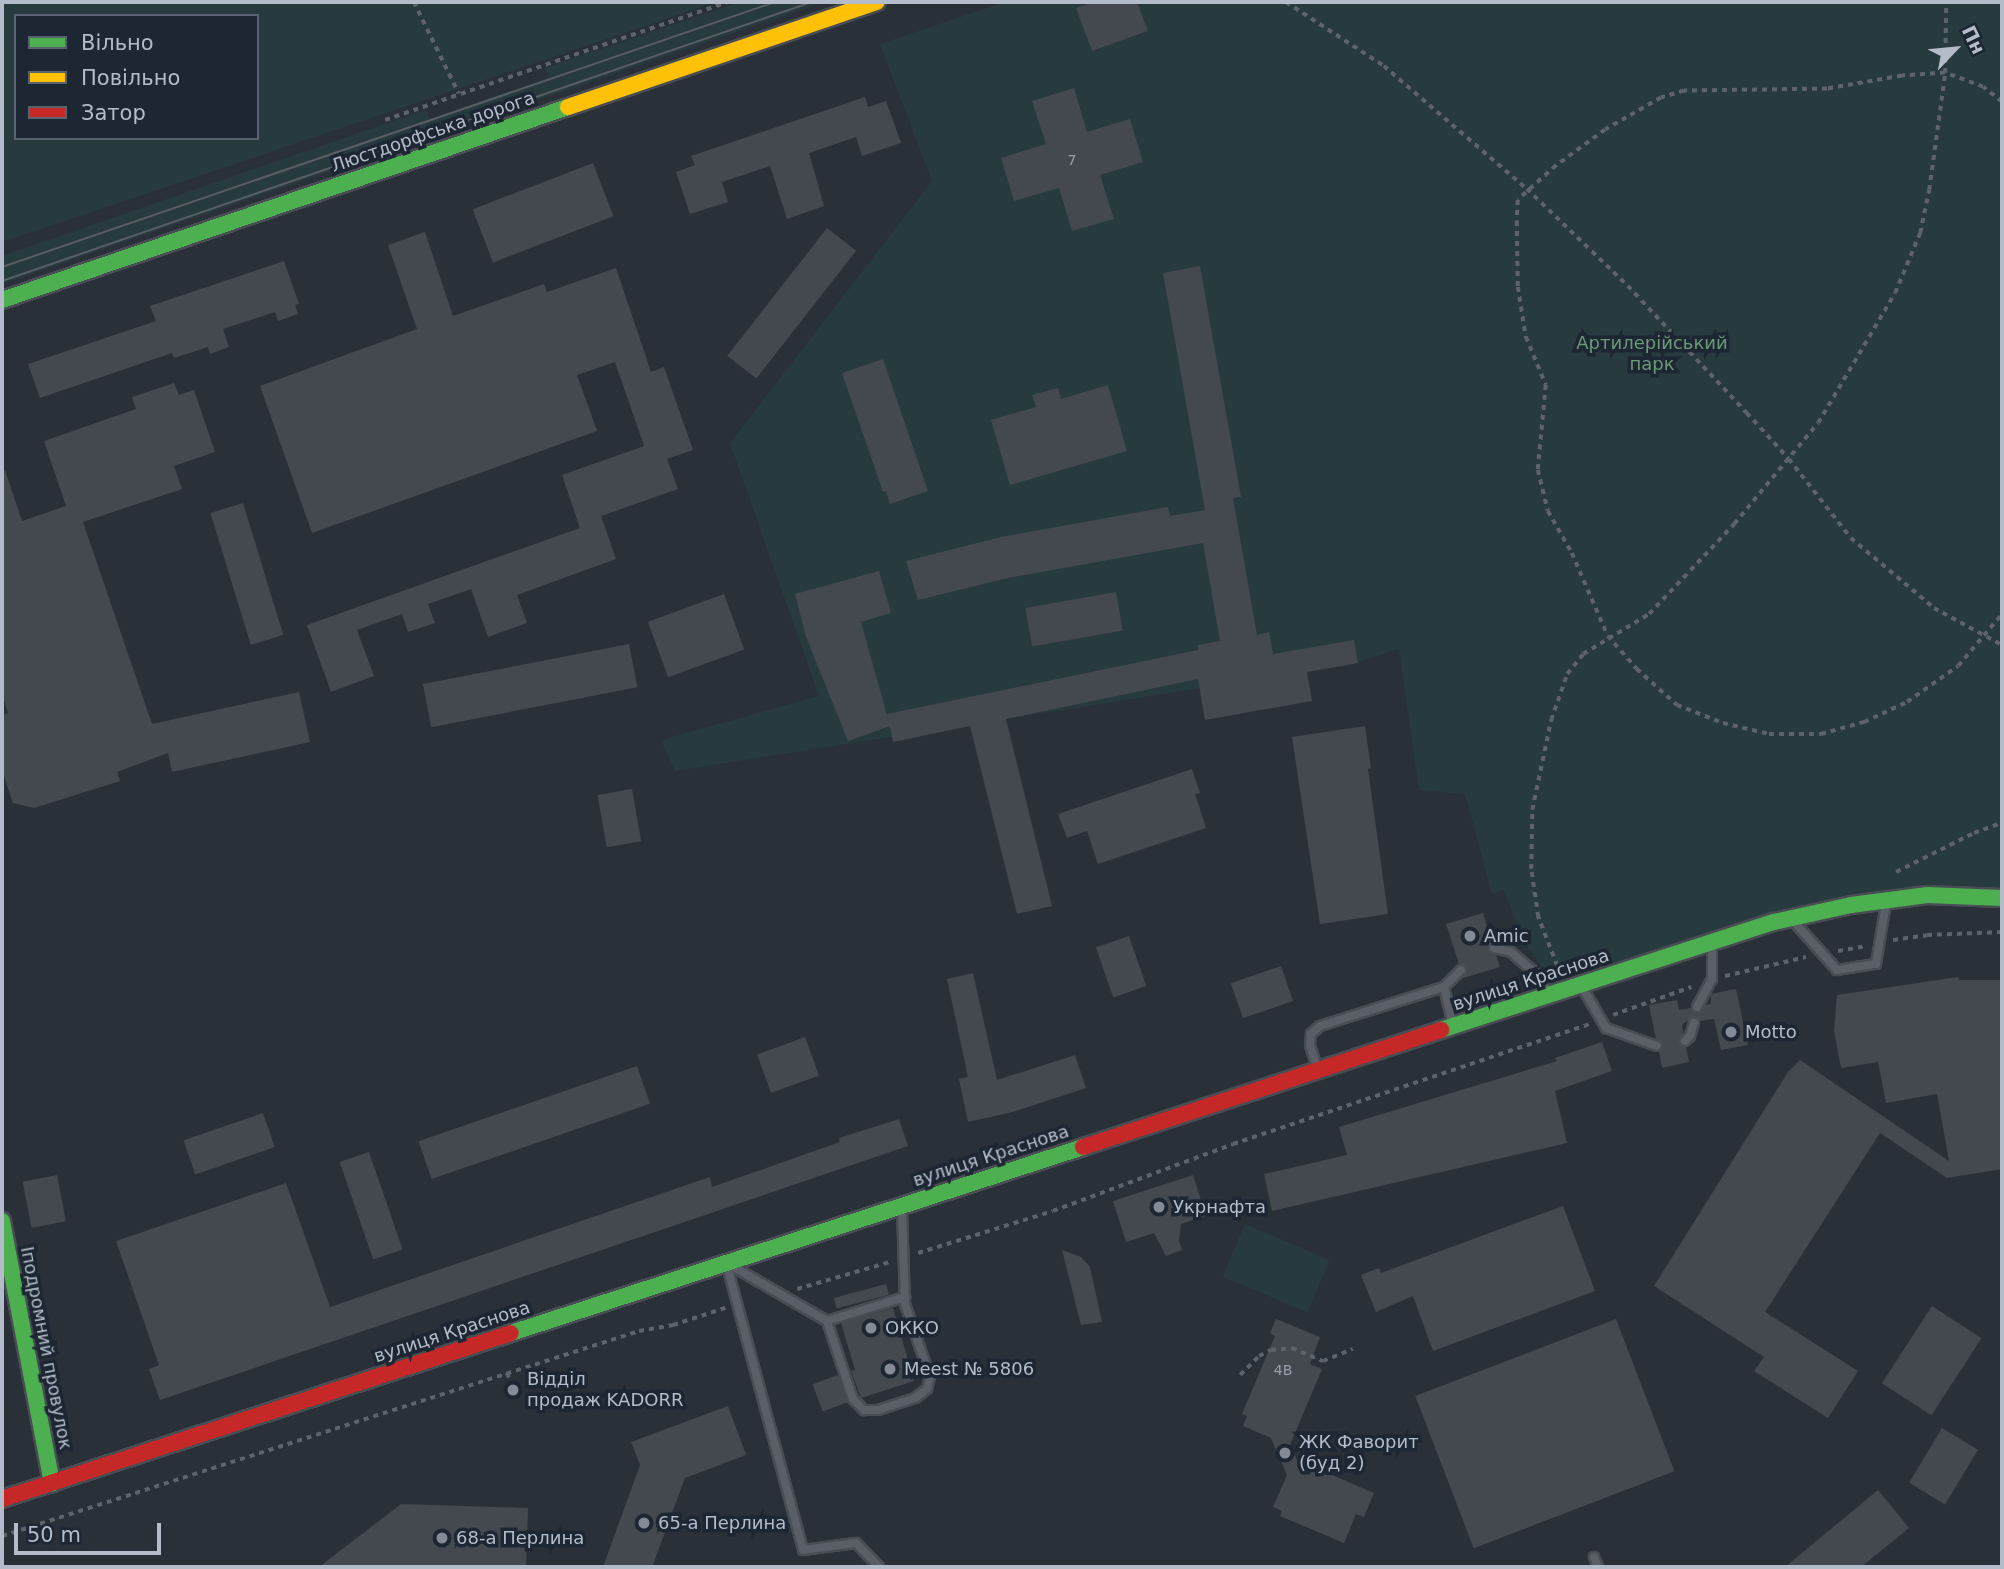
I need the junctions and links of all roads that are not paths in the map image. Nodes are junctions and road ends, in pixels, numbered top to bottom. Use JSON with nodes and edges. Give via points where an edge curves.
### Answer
{"nodes":[{"id":1,"x":877,"y":2,"type":"edge"},
{"id":2,"x":2,"y":300,"type":"edge"},
{"id":3,"x":2002,"y":898,"type":"edge"},
{"id":4,"x":1887,"y":900,"type":"junction"},
{"id":5,"x":1790,"y":918,"type":"junction"},
{"id":6,"x":1711,"y":941,"type":"junction"},
{"id":7,"x":1494,"y":948,"type":"dead end"},
{"id":8,"x":1461,"y":970,"type":"dead end"},
{"id":9,"x":1580,"y":984,"type":"junction"},
{"id":10,"x":1444,"y":987,"type":"junction"},
{"id":11,"x":1550,"y":994,"type":"junction"},
{"id":12,"x":1696,"y":1007,"type":"dead end"},
{"id":13,"x":1694,"y":1023,"type":"dead end"},
{"id":14,"x":1454,"y":1026,"type":"junction"},
{"id":15,"x":1685,"y":1041,"type":"dead end"},
{"id":16,"x":1657,"y":1046,"type":"dead end"},
{"id":17,"x":1317,"y":1070,"type":"junction"},
{"id":18,"x":902,"y":1206,"type":"junction"},
{"id":19,"x":2,"y":1222,"type":"edge"},
{"id":20,"x":726,"y":1263,"type":"junction"},
{"id":21,"x":905,"y":1297,"type":"junction"},
{"id":22,"x":827,"y":1321,"type":"junction"},
{"id":23,"x":52,"y":1483,"type":"junction"},
{"id":24,"x":2,"y":1499,"type":"edge"},
{"id":25,"x":1594,"y":1557,"type":"dead end"},
{"id":26,"x":880,"y":1567,"type":"edge"},
{"id":27,"x":1598,"y":1567,"type":"edge"}],
"edges":[{"from":1,"to":2,"type":"main road","name":"Люстдорфська дорога"},
{"from":3,"to":4,"type":"main road","name":"вулиця Краснова","via":[[1927,895]]},
{"from":4,"to":5,"type":"main road","name":"вулиця Краснова"},
{"from":4,"to":5,"type":"lane","via":[[1877,964],[1837,970]]},
{"from":5,"to":6,"type":"main road","name":"вулиця Краснова"},
{"from":6,"to":9,"type":"main road","name":"вулиця Краснова"},
{"from":6,"to":12,"type":"lane","via":[[1712,979]]},
{"from":7,"to":11,"type":"lane","via":[[1511,952],[1535,972]]},
{"from":8,"to":10,"type":"lane"},
{"from":9,"to":11,"type":"main road","name":"вулиця Краснова"},
{"from":9,"to":16,"type":"lane","via":[[1606,1028]]},
{"from":10,"to":14,"type":"lane"},
{"from":10,"to":17,"type":"lane","via":[[1320,1026],[1311,1034],[1310,1045]]},
{"from":11,"to":14,"type":"main road","name":"вулиця Краснова"},
{"from":13,"to":15,"type":"lane"},
{"from":14,"to":17,"type":"main road","name":"вулиця Краснова"},
{"from":17,"to":18,"type":"main road","name":"вулиця Краснова"},
{"from":18,"to":20,"type":"main road","name":"вулиця Краснова"},
{"from":18,"to":21,"type":"lane"},
{"from":19,"to":23,"type":"main road","name":"Іподромний провулок"},
{"from":20,"to":22,"type":"lane"},
{"from":20,"to":23,"type":"main road","name":"вулиця Краснова"},
{"from":20,"to":26,"type":"lane","via":[[800,1550],[856,1543]]},
{"from":21,"to":22,"type":"lane"},
{"from":21,"to":22,"type":"lane","via":[[930,1377],[927,1389],[915,1398],[878,1410],[864,1410],[853,1399]]},
{"from":23,"to":24,"type":"main road","name":"вулиця Краснова"},
{"from":25,"to":27,"type":"lane"}]}
